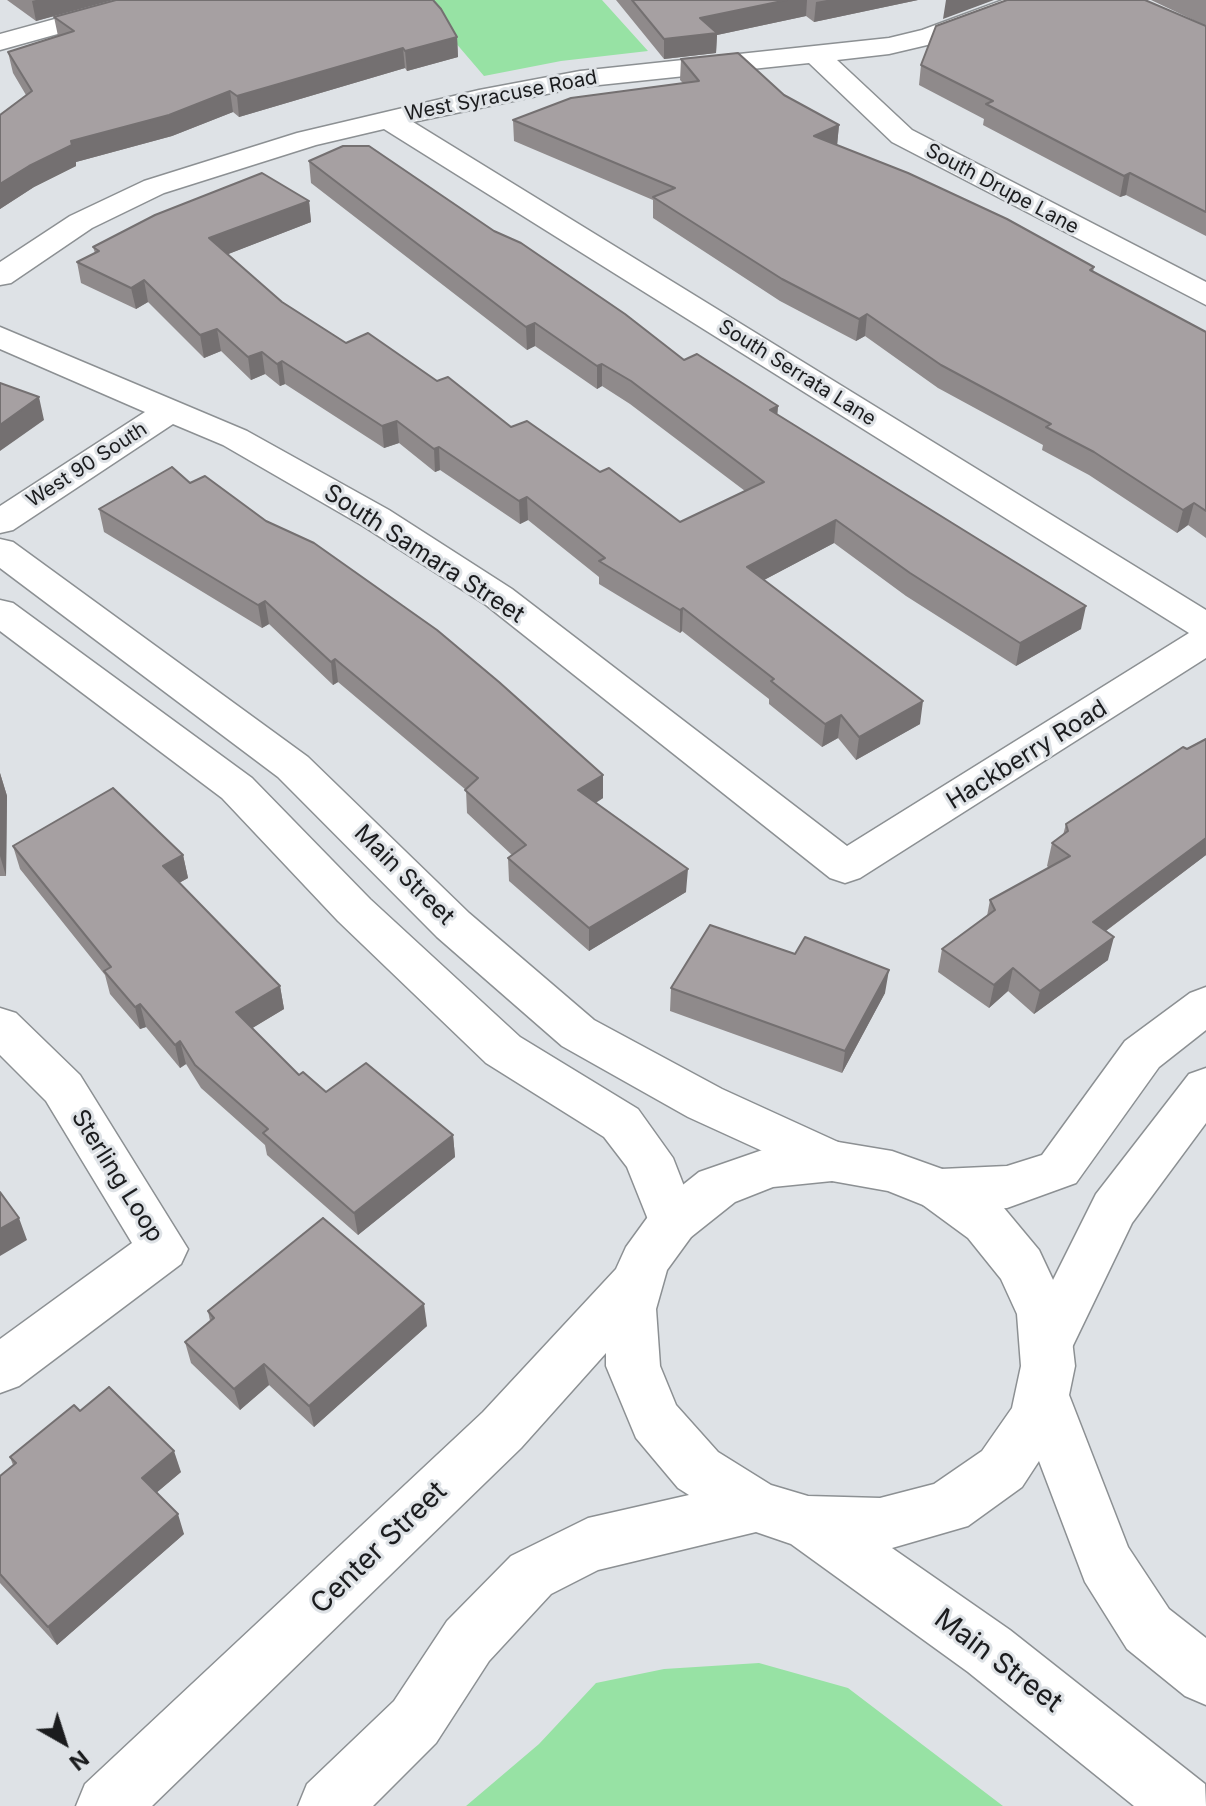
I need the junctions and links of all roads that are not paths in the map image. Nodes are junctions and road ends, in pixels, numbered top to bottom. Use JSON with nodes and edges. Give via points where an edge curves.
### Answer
{"nodes":[{"id":1,"x":153,"y":0,"type":"edge"},
{"id":2,"x":1027,"y":0,"type":"edge"},
{"id":3,"x":0,"y":42,"type":"edge"},
{"id":4,"x":818,"y":56,"type":"junction"},
{"id":5,"x":388,"y":119,"type":"junction"},
{"id":6,"x":0,"y":276,"type":"edge"},
{"id":7,"x":1206,"y":295,"type":"edge"},
{"id":8,"x":0,"y":337,"type":"edge"},
{"id":9,"x":173,"y":409,"type":"junction"},
{"id":10,"x":0,"y":522,"type":"edge"},
{"id":11,"x":0,"y":550,"type":"edge"},
{"id":12,"x":0,"y":612,"type":"edge"},
{"id":13,"x":1206,"y":627,"type":"edge"},
{"id":14,"x":1206,"y":640,"type":"edge"},
{"id":15,"x":845,"y":867,"type":"joint"},
{"id":16,"x":1206,"y":1005,"type":"edge"},
{"id":17,"x":0,"y":1026,"type":"edge"},
{"id":18,"x":1206,"y":1087,"type":"edge"},
{"id":19,"x":832,"y":1161,"type":"junction"},
{"id":20,"x":941,"y":1190,"type":"junction"},
{"id":21,"x":673,"y":1222,"type":"junction"},
{"id":22,"x":640,"y":1279,"type":"junction"},
{"id":23,"x":0,"y":1369,"type":"edge"},
{"id":24,"x":1044,"y":1371,"type":"junction"},
{"id":25,"x":782,"y":1514,"type":"junction"},
{"id":26,"x":1206,"y":1675,"type":"edge"},
{"id":27,"x":107,"y":1806,"type":"edge"},
{"id":28,"x":329,"y":1806,"type":"edge"},
{"id":29,"x":1183,"y":1806,"type":"edge"}],
"edges":[{"from":1,"to":3,"type":"street"},
{"from":2,"to":4,"type":"street","name":"West Syracuse Road","via":[[931,36]]},
{"from":4,"to":5,"type":"street","name":"West Syracuse Road","via":[[580,79]]},
{"from":4,"to":7,"type":"street","name":"South Drupe Lane","via":[[902,136]]},
{"from":5,"to":6,"type":"street","name":"West Syracuse Road","via":[[154,187],[81,222]]},
{"from":5,"to":13,"type":"street","name":"South Serrata Lane"},
{"from":8,"to":9,"type":"street","name":"South Samara Street"},
{"from":9,"to":10,"type":"street","name":"West 90 South"},
{"from":9,"to":15,"type":"street","name":"South Samara Street","via":[[376,518],[499,597]]},
{"from":11,"to":19,"type":"street","name":"Main Street","via":[[293,767],[453,925],[578,1033],[705,1103]]},
{"from":12,"to":21,"type":"street","via":[[237,788],[354,910],[503,1050],[621,1123],[648,1158]]},
{"from":14,"to":15,"type":"street","name":"Hackberry Road"},
{"from":16,"to":20,"type":"street","via":[[1142,1054],[1059,1169],[1007,1187]]},
{"from":17,"to":23,"type":"street","name":"Sterling Loop","via":[[63,1088],[163,1249]]},
{"from":18,"to":24,"type":"street","via":[[1114,1209]]},
{"from":19,"to":20,"type":"street","via":[[892,1171]]},
{"from":19,"to":21,"type":"street","via":[[771,1167],[717,1187]]},
{"from":20,"to":24,"type":"street","via":[[986,1223],[1021,1265],[1043,1314]]},
{"from":21,"to":22,"type":"street","via":[[644,1262]]},
{"from":22,"to":25,"type":"street","name":"Main Street","via":[[630,1309],[633,1366],[655,1421],[698,1470]]},
{"from":22,"to":27,"type":"street","name":"Center Street","via":[[502,1430]]},
{"from":24,"to":25,"type":"street","via":[[1037,1417],[1002,1469],[948,1507],[880,1525]]},
{"from":24,"to":26,"type":"street","via":[[1105,1563],[1148,1629]]},
{"from":25,"to":28,"type":"street","via":[[588,1545],[531,1575],[468,1641],[415,1722]]},
{"from":25,"to":29,"type":"street","name":"Main Street","via":[[989,1651]]}]}
